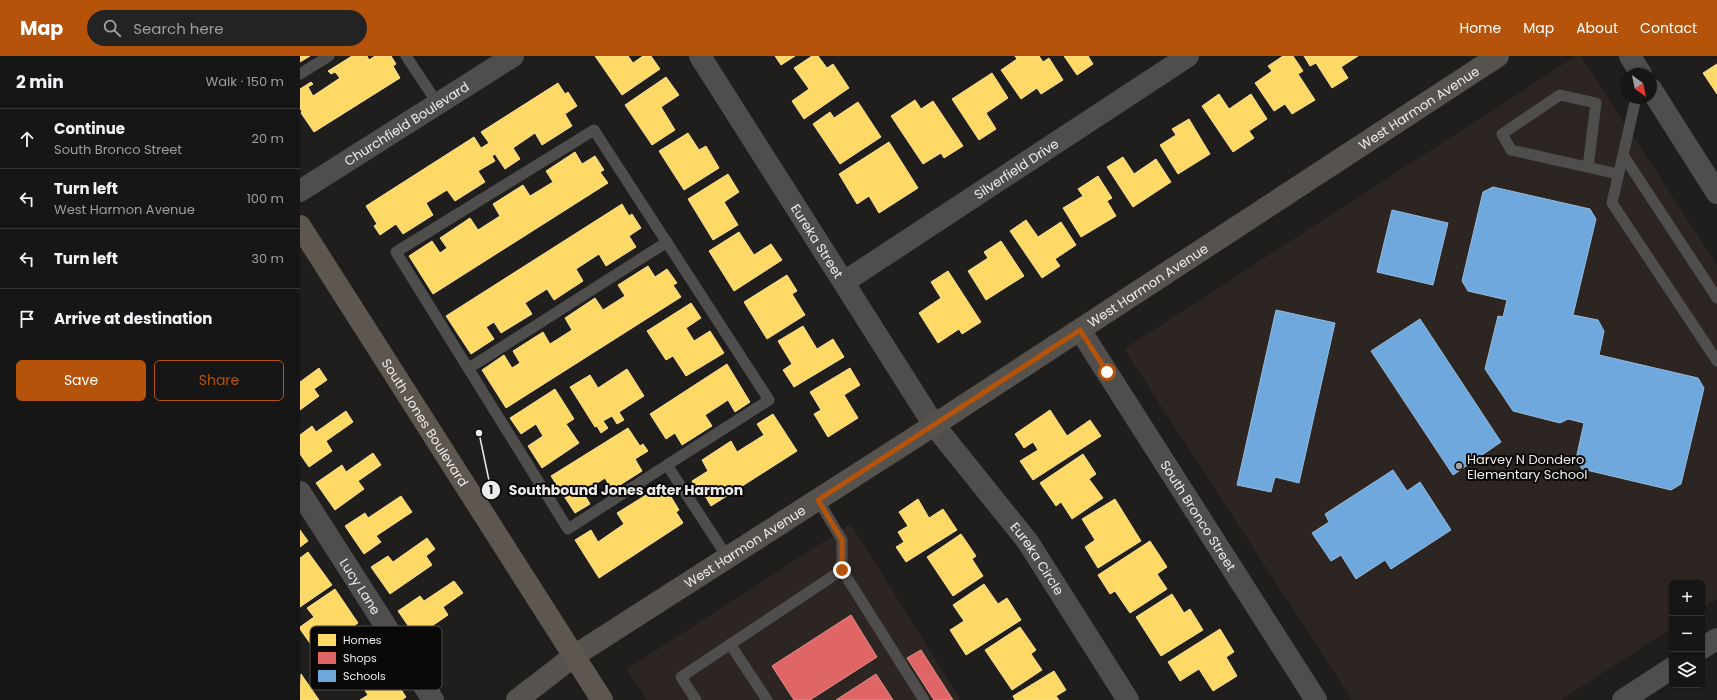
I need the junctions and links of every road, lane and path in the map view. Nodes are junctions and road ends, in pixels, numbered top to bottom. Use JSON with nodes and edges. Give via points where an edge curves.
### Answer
{"nodes":[{"id":1,"x":329,"y":56,"type":"edge"},
{"id":2,"x":406,"y":56,"type":"edge"},
{"id":3,"x":513,"y":56,"type":"edge"},
{"id":4,"x":700,"y":56,"type":"edge"},
{"id":5,"x":1188,"y":56,"type":"edge"},
{"id":6,"x":1498,"y":56,"type":"edge"},
{"id":7,"x":300,"y":74,"type":"edge"},
{"id":8,"x":1657,"y":98,"type":"edge"},
{"id":9,"x":438,"y":104,"type":"junction"},
{"id":10,"x":1635,"y":104,"type":"edge"},
{"id":11,"x":1623,"y":155,"type":"junction"},
{"id":12,"x":1588,"y":167,"type":"junction"},
{"id":13,"x":1618,"y":174,"type":"junction"},
{"id":14,"x":300,"y":191,"type":"edge"},
{"id":15,"x":1717,"y":193,"type":"edge"},
{"id":16,"x":300,"y":226,"type":"edge"},
{"id":17,"x":667,"y":242,"type":"junction"},
{"id":18,"x":844,"y":282,"type":"junction"},
{"id":19,"x":1717,"y":298,"type":"edge"},
{"id":20,"x":1080,"y":330,"type":"junction"},
{"id":21,"x":1717,"y":361,"type":"edge"},
{"id":22,"x":469,"y":368,"type":"junction"},
{"id":23,"x":934,"y":425,"type":"junction"},
{"id":24,"x":667,"y":465,"type":"junction"},
{"id":25,"x":300,"y":492,"type":"edge"},
{"id":26,"x":818,"y":500,"type":"junction"},
{"id":27,"x":728,"y":558,"type":"junction"},
{"id":28,"x":842,"y":570,"type":"junction"},
{"id":29,"x":386,"y":626,"type":"edge"},
{"id":30,"x":1717,"y":638,"type":"edge"},
{"id":31,"x":730,"y":644,"type":"junction"},
{"id":32,"x":1705,"y":646,"type":"edge"},
{"id":33,"x":574,"y":656,"type":"junction"},
{"id":34,"x":1669,"y":670,"type":"edge"},
{"id":35,"x":427,"y":690,"type":"edge"},
{"id":36,"x":433,"y":700,"type":"edge"},
{"id":37,"x":517,"y":700,"type":"edge"},
{"id":38,"x":602,"y":700,"type":"edge"},
{"id":39,"x":696,"y":700,"type":"edge"},
{"id":40,"x":767,"y":700,"type":"edge"},
{"id":41,"x":924,"y":700,"type":"edge"},
{"id":42,"x":1128,"y":700,"type":"edge"},
{"id":43,"x":1316,"y":700,"type":"edge"},
{"id":44,"x":1623,"y":700,"type":"edge"}],
"edges":[{"from":1,"to":7,"type":"lane"},
{"from":2,"to":9,"type":"lane"},
{"from":3,"to":9,"type":"street","name":"Churchfield Boulevard"},
{"from":4,"to":18,"type":"street","name":"Eureka Street"},
{"from":5,"to":18,"type":"street","name":"Silverfield Drive"},
{"from":6,"to":20,"type":"main road","name":"West Harmon Avenue"},
{"from":8,"to":15,"type":"street"},
{"from":9,"to":14,"type":"street","name":"Churchfield Boulevard"},
{"from":10,"to":11,"type":"lane"},
{"from":11,"to":13,"type":"lane"},
{"from":11,"to":19,"type":"lane"},
{"from":12,"to":12,"type":"lane","via":[[1511,150],[1502,134],[1560,95],[1596,103]]},
{"from":12,"to":13,"type":"lane"},
{"from":13,"to":21,"type":"lane","via":[[1612,203]]},
{"from":16,"to":33,"type":"main road","name":"South Jones Boulevard"},
{"from":17,"to":22,"type":"lane"},
{"from":17,"to":22,"type":"lane","via":[[594,130],[396,252]]},
{"from":17,"to":24,"type":"lane","via":[[769,400]]},
{"from":18,"to":23,"type":"street","name":"Eureka Street"},
{"from":20,"to":23,"type":"main road","name":"West Harmon Avenue"},
{"from":20,"to":43,"type":"street","name":"South Bronco Street"},
{"from":22,"to":24,"type":"lane","via":[[568,529]]},
{"from":23,"to":26,"type":"main road","name":"West Harmon Avenue"},
{"from":23,"to":42,"type":"street","name":"Eureka Circle","via":[[1028,542]]},
{"from":24,"to":27,"type":"lane"},
{"from":25,"to":29,"type":"street","name":"Lucy Lane"},
{"from":26,"to":27,"type":"main road","name":"West Harmon Avenue"},
{"from":26,"to":28,"type":"lane","via":[[842,540]]},
{"from":27,"to":33,"type":"main road","name":"West Harmon Avenue"},
{"from":28,"to":31,"type":"lane"},
{"from":28,"to":41,"type":"lane"},
{"from":30,"to":32,"type":"street"},
{"from":31,"to":39,"type":"lane","via":[[681,677]]},
{"from":31,"to":40,"type":"lane"},
{"from":33,"to":37,"type":"main road","name":"West Harmon Avenue"},
{"from":33,"to":38,"type":"main road","name":"South Jones Boulevard"},
{"from":34,"to":44,"type":"street"},
{"from":35,"to":36,"type":"street","name":"Lucy Lane"}]}
